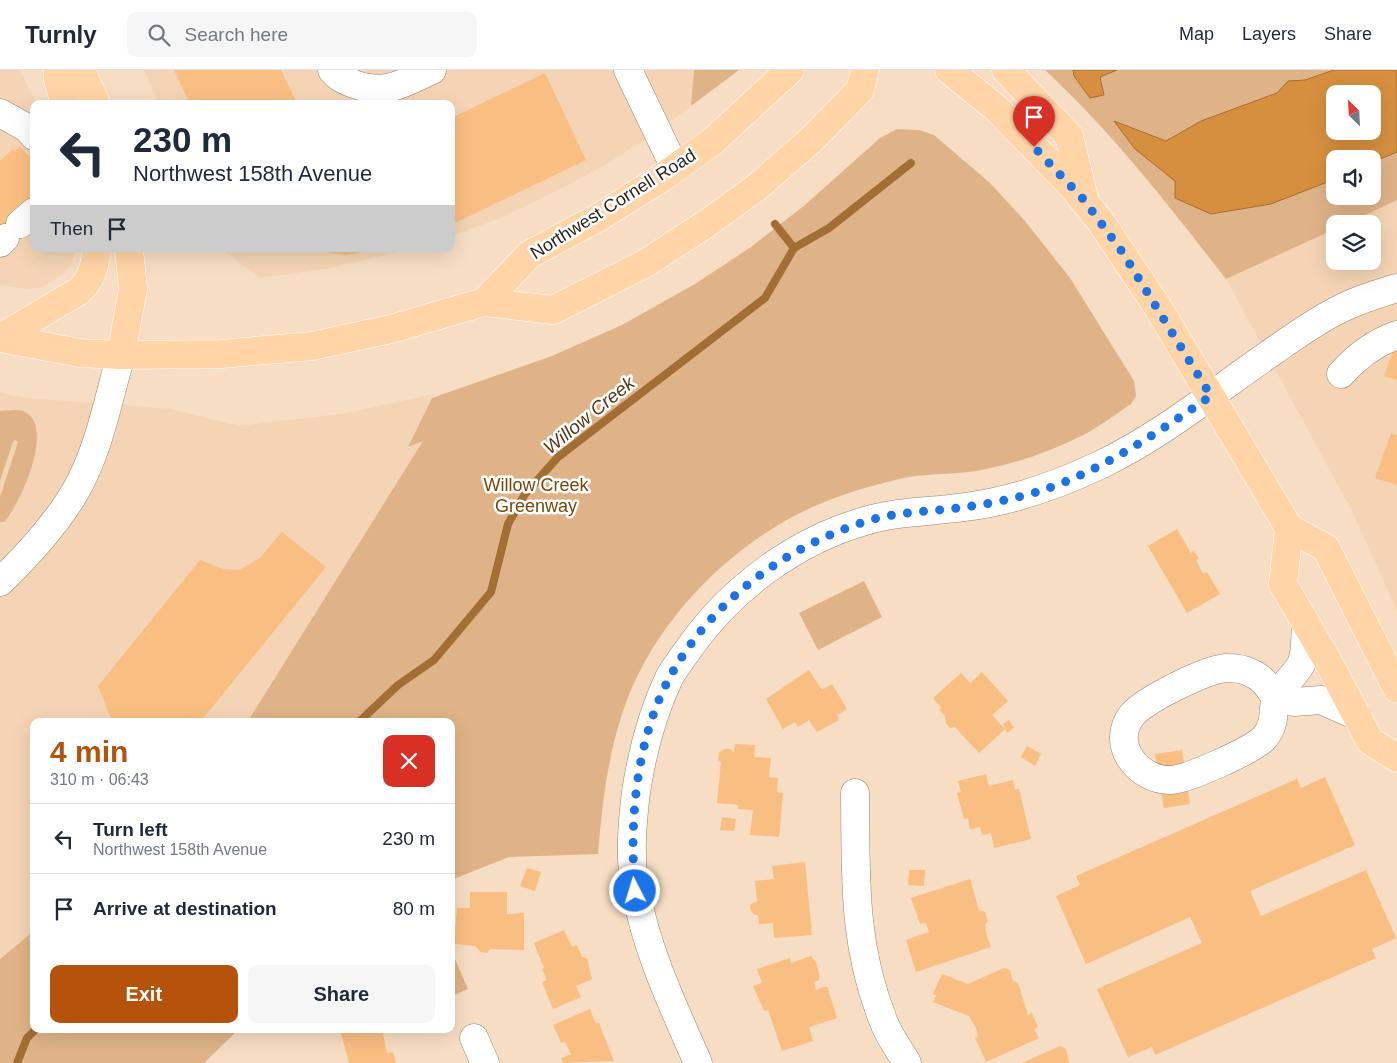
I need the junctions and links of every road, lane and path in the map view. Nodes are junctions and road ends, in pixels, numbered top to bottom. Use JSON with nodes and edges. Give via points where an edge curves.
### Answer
{"nodes":[{"id":1,"x":58,"y":70,"type":"edge"},
{"id":2,"x":81,"y":70,"type":"edge"},
{"id":3,"x":332,"y":70,"type":"edge"},
{"id":4,"x":432,"y":70,"type":"edge"},
{"id":5,"x":628,"y":70,"type":"edge"},
{"id":6,"x":790,"y":70,"type":"edge"},
{"id":7,"x":865,"y":70,"type":"edge"},
{"id":8,"x":949,"y":70,"type":"edge"},
{"id":9,"x":1006,"y":70,"type":"edge"},
{"id":10,"x":65,"y":100,"type":"edge"},
{"id":11,"x":94,"y":100,"type":"edge"},
{"id":12,"x":0,"y":113,"type":"edge"},
{"id":13,"x":30,"y":131,"type":"edge"},
{"id":14,"x":675,"y":168,"type":"junction"},
{"id":15,"x":1084,"y":200,"type":"junction"},
{"id":16,"x":97,"y":252,"type":"edge"},
{"id":17,"x":129,"y":252,"type":"edge"},
{"id":18,"x":1397,"y":288,"type":"edge"},
{"id":19,"x":484,"y":302,"type":"junction"},
{"id":20,"x":1397,"y":335,"type":"edge"},
{"id":21,"x":0,"y":338,"type":"edge"},
{"id":22,"x":121,"y":355,"type":"junction"},
{"id":23,"x":1341,"y":374,"type":"dead end"},
{"id":24,"x":1211,"y":396,"type":"junction"},
{"id":25,"x":1289,"y":528,"type":"junction"},
{"id":26,"x":0,"y":582,"type":"edge"},
{"id":27,"x":1306,"y":624,"type":"junction"},
{"id":28,"x":1397,"y":689,"type":"edge"},
{"id":29,"x":1275,"y":698,"type":"junction"},
{"id":30,"x":1356,"y":716,"type":"junction"},
{"id":31,"x":1397,"y":758,"type":"edge"},
{"id":32,"x":855,"y":793,"type":"dead end"},
{"id":33,"x":474,"y":1038,"type":"dead end"},
{"id":34,"x":485,"y":1063,"type":"edge"},
{"id":35,"x":698,"y":1063,"type":"edge"},
{"id":36,"x":908,"y":1063,"type":"edge"}],
"edges":[{"from":1,"to":10,"type":"main road"},
{"from":2,"to":11,"type":"main road"},
{"from":3,"to":4,"type":"street","via":[[338,78],[369,90],[391,89]]},
{"from":5,"to":14,"type":"street"},
{"from":6,"to":14,"type":"main road","name":"Northwest Cornell Road","via":[[713,141]]},
{"from":7,"to":19,"type":"main road","via":[[860,90],[811,140],[757,187],[646,262],[553,310]]},
{"from":8,"to":15,"type":"main road","via":[[997,110]]},
{"from":9,"to":15,"type":"main road","via":[[1069,136]]},
{"from":12,"to":13,"type":"street"},
{"from":14,"to":19,"type":"main road","name":"Northwest Cornell Road","via":[[601,216],[530,254]]},
{"from":15,"to":24,"type":"main road","via":[[1123,253]]},
{"from":16,"to":21,"type":"main road","via":[[95,266],[85,286]]},
{"from":17,"to":22,"type":"main road","via":[[133,290]]},
{"from":18,"to":24,"type":"street","via":[[1335,311]]},
{"from":19,"to":22,"type":"main road","via":[[391,329],[312,346],[221,354]]},
{"from":20,"to":23,"type":"street","via":[[1382,340],[1356,357]]},
{"from":21,"to":22,"type":"main road","via":[[80,353]]},
{"from":22,"to":26,"type":"street","via":[[91,457],[75,492],[38,544]]},
{"from":24,"to":25,"type":"main road"},
{"from":24,"to":35,"type":"street","via":[[1103,463],[1040,491],[965,507],[914,511],[865,521],[816,540],[772,566],[708,622],[671,675],[653,718],[640,764],[632,850],[635,891],[649,943]]},
{"from":25,"to":27,"type":"main road","via":[[1282,584]]},
{"from":25,"to":28,"type":"main road","via":[[1326,548]]},
{"from":27,"to":29,"type":"street","via":[[1302,663]]},
{"from":27,"to":30,"type":"main road"},
{"from":29,"to":29,"type":"street","via":[[1264,680],[1248,671],[1226,668],[1201,676],[1148,700],[1132,716],[1125,730],[1127,755],[1144,772],[1159,780],[1187,777],[1251,748],[1264,738],[1275,713]]},
{"from":29,"to":30,"type":"street","via":[[1294,702],[1322,700]]},
{"from":30,"to":31,"type":"main road","via":[[1370,741]]},
{"from":32,"to":36,"type":"street","via":[[856,910],[865,967],[883,1021]]},
{"from":33,"to":34,"type":"street"}]}
